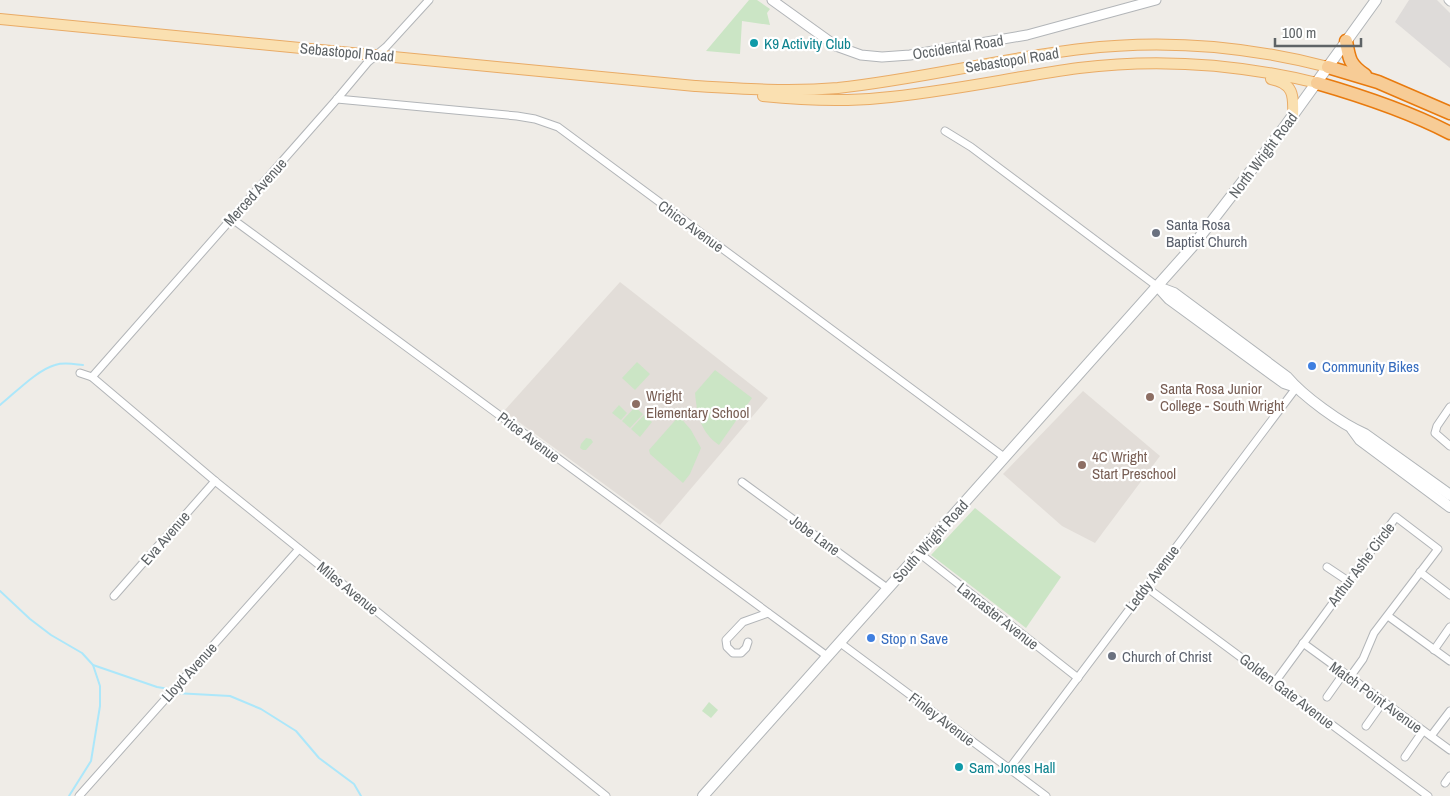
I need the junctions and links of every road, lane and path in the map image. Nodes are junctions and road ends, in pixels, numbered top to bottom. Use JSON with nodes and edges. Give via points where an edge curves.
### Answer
{"nodes":[{"id":1,"x":429,"y":0,"type":"edge"},
{"id":2,"x":772,"y":0,"type":"edge"},
{"id":3,"x":1156,"y":0,"type":"edge"},
{"id":4,"x":1376,"y":0,"type":"edge"},
{"id":5,"x":0,"y":19,"type":"edge"},
{"id":6,"x":1346,"y":41,"type":"junction"},
{"id":7,"x":377,"y":55,"type":"junction"},
{"id":8,"x":1212,"y":65,"type":"junction"},
{"id":9,"x":1328,"y":67,"type":"junction"},
{"id":10,"x":1378,"y":82,"type":"junction"},
{"id":11,"x":1317,"y":83,"type":"junction"},
{"id":12,"x":695,"y":86,"type":"junction"},
{"id":13,"x":337,"y":99,"type":"junction"},
{"id":14,"x":1450,"y":113,"type":"edge"},
{"id":15,"x":1293,"y":115,"type":"junction"},
{"id":16,"x":946,"y":132,"type":"dead end"},
{"id":17,"x":1450,"y":134,"type":"edge"},
{"id":18,"x":231,"y":218,"type":"junction"},
{"id":19,"x":1158,"y":287,"type":"junction"},
{"id":20,"x":80,"y":373,"type":"dead end"},
{"id":21,"x":92,"y":377,"type":"junction"},
{"id":22,"x":1296,"y":388,"type":"junction"},
{"id":23,"x":1450,"y":407,"type":"edge"},
{"id":24,"x":1351,"y":428,"type":"junction"},
{"id":25,"x":1450,"y":446,"type":"edge"},
{"id":26,"x":1004,"y":456,"type":"junction"},
{"id":27,"x":215,"y":481,"type":"junction"},
{"id":28,"x":742,"y":482,"type":"dead end"},
{"id":29,"x":1450,"y":495,"type":"edge"},
{"id":30,"x":1450,"y":507,"type":"edge"},
{"id":31,"x":299,"y":549,"type":"junction"},
{"id":32,"x":919,"y":553,"type":"junction"},
{"id":33,"x":1327,"y":566,"type":"dead end"},
{"id":34,"x":1420,"y":572,"type":"junction"},
{"id":35,"x":1348,"y":581,"type":"junction"},
{"id":36,"x":1146,"y":586,"type":"junction"},
{"id":37,"x":887,"y":588,"type":"junction"},
{"id":38,"x":1450,"y":595,"type":"edge"},
{"id":39,"x":114,"y":596,"type":"dead end"},
{"id":40,"x":768,"y":613,"type":"junction"},
{"id":41,"x":1388,"y":616,"type":"junction"},
{"id":42,"x":1450,"y":627,"type":"edge"},
{"id":43,"x":748,"y":642,"type":"dead end"},
{"id":44,"x":839,"y":642,"type":"junction"},
{"id":45,"x":1303,"y":643,"type":"junction"},
{"id":46,"x":1434,"y":650,"type":"junction"},
{"id":47,"x":827,"y":656,"type":"junction"},
{"id":48,"x":1450,"y":661,"type":"edge"},
{"id":49,"x":1347,"y":675,"type":"junction"},
{"id":50,"x":1078,"y":678,"type":"junction"},
{"id":51,"x":1275,"y":682,"type":"junction"},
{"id":52,"x":1327,"y":697,"type":"dead end"},
{"id":53,"x":1384,"y":702,"type":"junction"},
{"id":54,"x":1450,"y":711,"type":"edge"},
{"id":55,"x":1366,"y":726,"type":"dead end"},
{"id":56,"x":1423,"y":731,"type":"junction"},
{"id":57,"x":1430,"y":736,"type":"junction"},
{"id":58,"x":1450,"y":750,"type":"edge"},
{"id":59,"x":1405,"y":757,"type":"dead end"},
{"id":60,"x":1009,"y":769,"type":"junction"},
{"id":61,"x":1450,"y":776,"type":"edge"},
{"id":62,"x":1445,"y":783,"type":"dead end"},
{"id":63,"x":79,"y":796,"type":"edge"},
{"id":64,"x":606,"y":796,"type":"edge"},
{"id":65,"x":703,"y":796,"type":"edge"},
{"id":66,"x":1046,"y":796,"type":"edge"},
{"id":67,"x":1428,"y":796,"type":"edge"}],
"edges":[{"from":1,"to":7,"type":"street","name":"Merced Avenue"},
{"from":2,"to":3,"type":"street","name":"Occidental Road","via":[[836,46],[882,57],[1027,35]]},
{"from":4,"to":6,"type":"main road","name":"North Wright Road"},
{"from":5,"to":7,"type":"main road","name":"Sebastopol Road"},
{"from":6,"to":9,"type":"main road","name":"North Wright Road"},
{"from":6,"to":10,"type":"highway","via":[[1354,66]]},
{"from":7,"to":12,"type":"main road","name":"Sebastopol Road"},
{"from":7,"to":13,"type":"street","name":"Merced Avenue"},
{"from":8,"to":11,"type":"main road","name":"Sebastopol Road"},
{"from":8,"to":12,"type":"main road","name":"Sebastopol Road","via":[[1136,64],[1080,68],[863,100],[789,98]]},
{"from":8,"to":15,"type":"main road","via":[[1236,74],[1286,84],[1292,94]]},
{"from":9,"to":10,"type":"highway"},
{"from":9,"to":11,"type":"main road","name":"North Wright Road"},
{"from":9,"to":12,"type":"main road","name":"Sebastopol Road","via":[[1230,49],[1135,45],[1052,53],[838,88],[775,90]]},
{"from":10,"to":14,"type":"highway"},
{"from":11,"to":15,"type":"main road","name":"North Wright Road"},
{"from":11,"to":17,"type":"highway","via":[[1397,109]]},
{"from":13,"to":18,"type":"street","name":"Merced Avenue"},
{"from":13,"to":26,"type":"street","name":"Chico Avenue","via":[[517,116],[558,127]]},
{"from":15,"to":19,"type":"main road","name":"North Wright Road"},
{"from":16,"to":19,"type":"street","via":[[971,147]]},
{"from":18,"to":21,"type":"street","name":"Merced Avenue"},
{"from":18,"to":40,"type":"street","name":"Price Avenue"},
{"from":19,"to":22,"type":"main road","via":[[1169,299],[1276,378]]},
{"from":19,"to":26,"type":"main road","name":"South Wright Road"},
{"from":20,"to":21,"type":"street"},
{"from":21,"to":27,"type":"street","name":"Miles Avenue"},
{"from":22,"to":24,"type":"main road"},
{"from":22,"to":36,"type":"street","name":"Leddy Avenue"},
{"from":23,"to":25,"type":"street","via":[[1435,433]]},
{"from":24,"to":29,"type":"main road","via":[[1365,434]]},
{"from":24,"to":30,"type":"main road","via":[[1360,440]]},
{"from":26,"to":32,"type":"main road","name":"South Wright Road"},
{"from":27,"to":31,"type":"street","name":"Miles Avenue"},
{"from":27,"to":39,"type":"street","name":"Eva Avenue"},
{"from":28,"to":37,"type":"street","name":"Jobe Lane"},
{"from":31,"to":63,"type":"street","name":"Lloyd Avenue"},
{"from":31,"to":64,"type":"street","name":"Miles Avenue"},
{"from":32,"to":37,"type":"main road","name":"South Wright Road"},
{"from":32,"to":50,"type":"street","name":"Lancaster Avenue"},
{"from":33,"to":35,"type":"street"},
{"from":34,"to":35,"type":"street","name":"Arthur Ashe Circle","via":[[1438,549],[1396,517]]},
{"from":34,"to":38,"type":"street"},
{"from":34,"to":41,"type":"street","name":"Arthur Ashe Circle"},
{"from":35,"to":45,"type":"street","name":"Arthur Ashe Circle"},
{"from":36,"to":50,"type":"street","name":"Leddy Avenue"},
{"from":36,"to":51,"type":"street","name":"Golden Gate Avenue"},
{"from":37,"to":44,"type":"main road","name":"South Wright Road"},
{"from":40,"to":43,"type":"street","via":[[743,622],[726,640],[727,647],[734,653],[740,653]]},
{"from":40,"to":47,"type":"street","name":"Price Avenue"},
{"from":41,"to":46,"type":"street"},
{"from":41,"to":49,"type":"street","name":"Arthur Ashe Circle","via":[[1374,634],[1363,658]]},
{"from":42,"to":46,"type":"street"},
{"from":44,"to":47,"type":"main road","name":"South Wright Road"},
{"from":44,"to":60,"type":"street","name":"Finley Avenue"},
{"from":45,"to":49,"type":"street","name":"Match Point Avenue"},
{"from":45,"to":51,"type":"street","name":"Arthur Ashe Circle"},
{"from":46,"to":48,"type":"street"},
{"from":47,"to":65,"type":"main road","name":"South Wright Road"},
{"from":49,"to":52,"type":"street","name":"Arthur Ashe Circle"},
{"from":49,"to":53,"type":"street","name":"Match Point Avenue"},
{"from":50,"to":60,"type":"street","name":"Leddy Avenue"},
{"from":51,"to":67,"type":"street","name":"Golden Gate Avenue"},
{"from":53,"to":55,"type":"street"},
{"from":53,"to":56,"type":"street","name":"Match Point Avenue"},
{"from":54,"to":57,"type":"street"},
{"from":56,"to":57,"type":"street","name":"Match Point Avenue"},
{"from":56,"to":59,"type":"street"},
{"from":57,"to":58,"type":"street","name":"Match Point Avenue"},
{"from":60,"to":66,"type":"street","name":"Finley Avenue"},
{"from":61,"to":62,"type":"street"}]}
